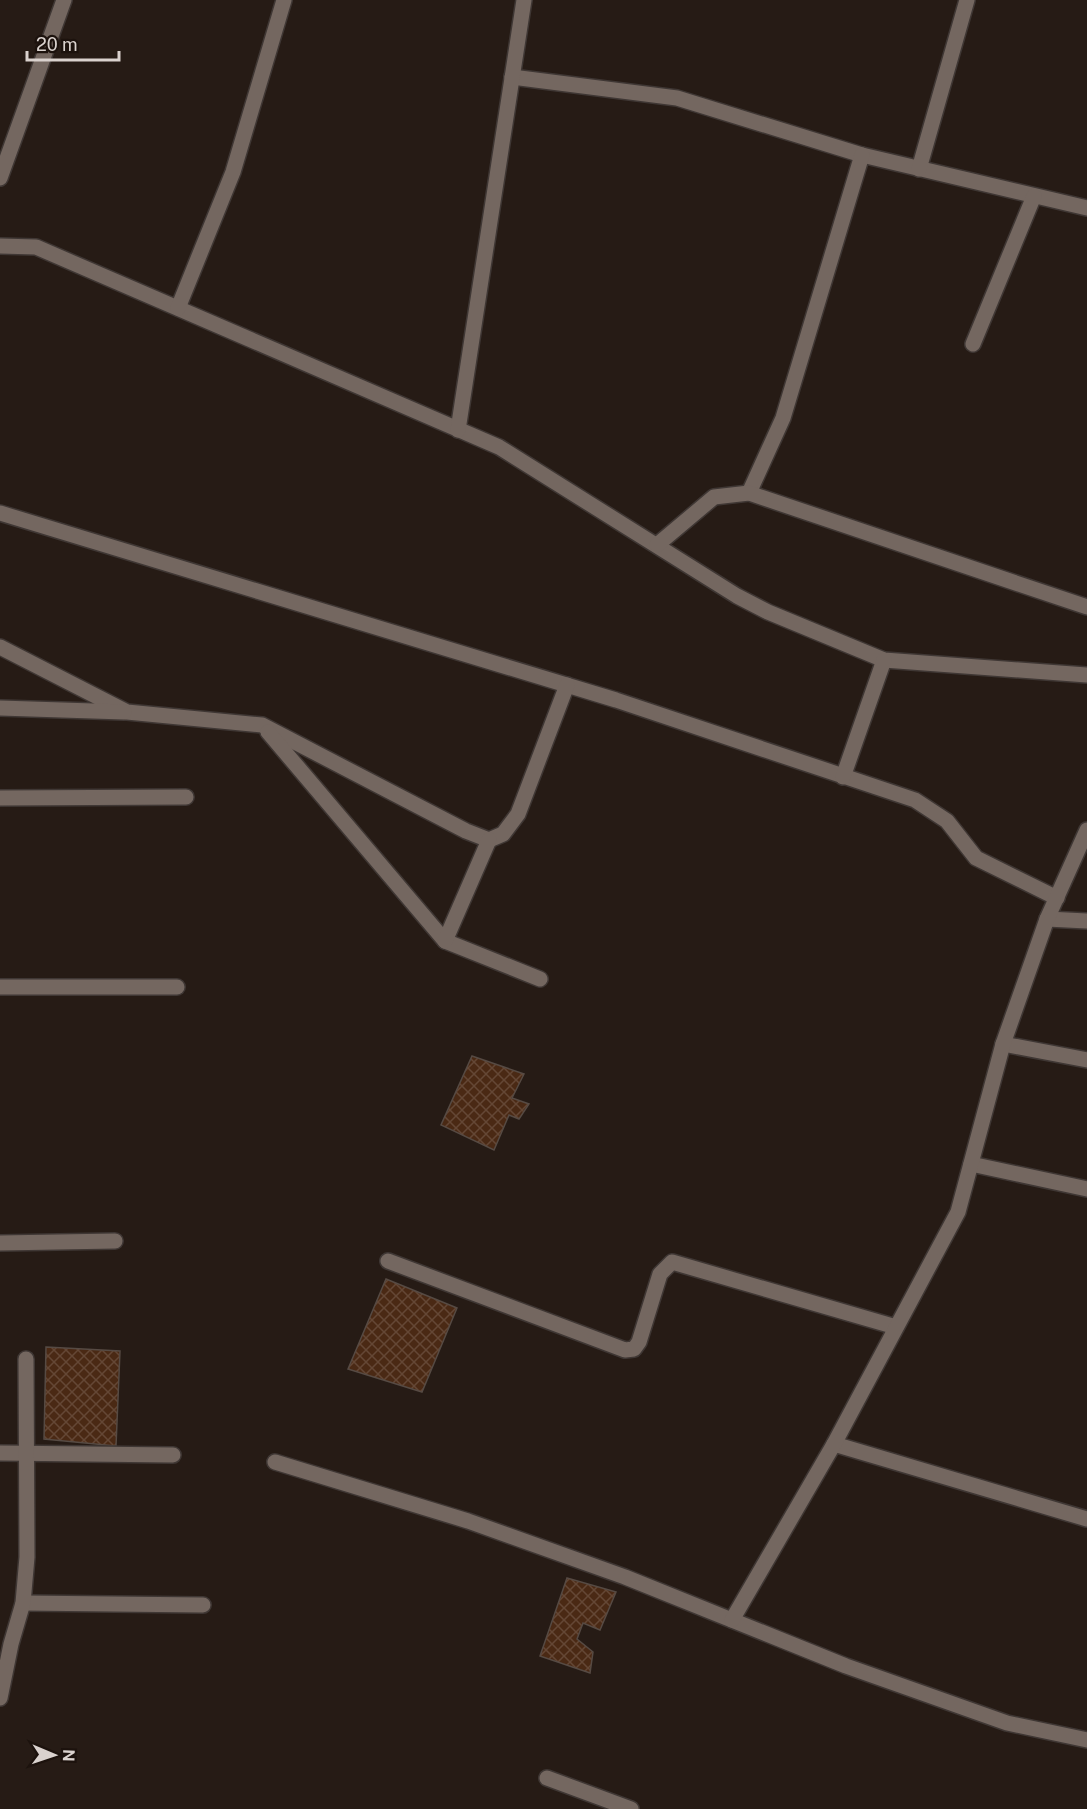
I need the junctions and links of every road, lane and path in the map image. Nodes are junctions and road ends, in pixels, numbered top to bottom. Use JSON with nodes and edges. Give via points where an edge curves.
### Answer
{"nodes":[{"id":1,"x":64,"y":0,"type":"edge"},
{"id":2,"x":284,"y":0,"type":"edge"},
{"id":3,"x":524,"y":0,"type":"edge"},
{"id":4,"x":967,"y":0,"type":"edge"},
{"id":5,"x":512,"y":77,"type":"junction"},
{"id":6,"x":862,"y":155,"type":"junction"},
{"id":7,"x":919,"y":169,"type":"junction"},
{"id":8,"x":0,"y":178,"type":"edge"},
{"id":9,"x":1034,"y":196,"type":"junction"},
{"id":10,"x":1087,"y":208,"type":"edge"},
{"id":11,"x":0,"y":246,"type":"edge"},
{"id":12,"x":178,"y":308,"type":"junction"},
{"id":13,"x":973,"y":344,"type":"dead end"},
{"id":14,"x":458,"y":430,"type":"junction"},
{"id":15,"x":749,"y":494,"type":"junction"},
{"id":16,"x":0,"y":513,"type":"edge"},
{"id":17,"x":657,"y":545,"type":"junction"},
{"id":18,"x":1087,"y":607,"type":"edge"},
{"id":19,"x":0,"y":647,"type":"edge"},
{"id":20,"x":885,"y":660,"type":"junction"},
{"id":21,"x":1087,"y":675,"type":"edge"},
{"id":22,"x":567,"y":686,"type":"junction"},
{"id":23,"x":0,"y":708,"type":"edge"},
{"id":24,"x":127,"y":712,"type":"junction"},
{"id":25,"x":262,"y":725,"type":"junction"},
{"id":26,"x":843,"y":777,"type":"junction"},
{"id":27,"x":186,"y":797,"type":"dead end"},
{"id":28,"x":0,"y":798,"type":"edge"},
{"id":29,"x":1087,"y":831,"type":"edge"},
{"id":30,"x":489,"y":840,"type":"junction"},
{"id":31,"x":1057,"y":898,"type":"junction"},
{"id":32,"x":1047,"y":919,"type":"junction"},
{"id":33,"x":1087,"y":921,"type":"edge"},
{"id":34,"x":445,"y":941,"type":"junction"},
{"id":35,"x":540,"y":979,"type":"dead end"},
{"id":36,"x":0,"y":987,"type":"edge"},
{"id":37,"x":177,"y":987,"type":"dead end"},
{"id":38,"x":1003,"y":1044,"type":"junction"},
{"id":39,"x":1087,"y":1060,"type":"edge"},
{"id":40,"x":970,"y":1164,"type":"junction"},
{"id":41,"x":1087,"y":1189,"type":"edge"},
{"id":42,"x":115,"y":1241,"type":"dead end"},
{"id":43,"x":0,"y":1243,"type":"edge"},
{"id":44,"x":388,"y":1261,"type":"dead end"},
{"id":45,"x":896,"y":1327,"type":"junction"},
{"id":46,"x":26,"y":1359,"type":"dead end"},
{"id":47,"x":834,"y":1444,"type":"junction"},
{"id":48,"x":0,"y":1453,"type":"edge"},
{"id":49,"x":27,"y":1454,"type":"junction"},
{"id":50,"x":173,"y":1455,"type":"dead end"},
{"id":51,"x":275,"y":1462,"type":"dead end"},
{"id":52,"x":1087,"y":1519,"type":"edge"},
{"id":53,"x":23,"y":1603,"type":"junction"},
{"id":54,"x":203,"y":1605,"type":"dead end"},
{"id":55,"x":732,"y":1620,"type":"junction"},
{"id":56,"x":0,"y":1698,"type":"edge"},
{"id":57,"x":1087,"y":1740,"type":"edge"},
{"id":58,"x":547,"y":1778,"type":"dead end"},
{"id":59,"x":632,"y":1809,"type":"edge"}],
"edges":[{"from":1,"to":8,"type":"street"},
{"from":2,"to":12,"type":"street","via":[[233,172]]},
{"from":3,"to":5,"type":"street"},
{"from":4,"to":7,"type":"street"},
{"from":5,"to":6,"type":"street","via":[[676,98]]},
{"from":5,"to":14,"type":"street"},
{"from":6,"to":7,"type":"street"},
{"from":6,"to":15,"type":"street","via":[[783,418]]},
{"from":7,"to":9,"type":"street"},
{"from":9,"to":10,"type":"street"},
{"from":9,"to":13,"type":"street"},
{"from":11,"to":12,"type":"street","via":[[36,247]]},
{"from":12,"to":14,"type":"street"},
{"from":14,"to":17,"type":"street","via":[[499,447]]},
{"from":15,"to":17,"type":"street","via":[[714,497]]},
{"from":15,"to":18,"type":"street"},
{"from":16,"to":22,"type":"street"},
{"from":17,"to":20,"type":"street","via":[[768,612]]},
{"from":19,"to":24,"type":"street"},
{"from":20,"to":21,"type":"street"},
{"from":20,"to":26,"type":"street"},
{"from":22,"to":26,"type":"street"},
{"from":22,"to":30,"type":"street","via":[[518,814],[503,834]]},
{"from":23,"to":24,"type":"street"},
{"from":24,"to":25,"type":"street"},
{"from":25,"to":30,"type":"street"},
{"from":25,"to":34,"type":"street"},
{"from":26,"to":31,"type":"street","via":[[915,800],[947,821],[976,858]]},
{"from":27,"to":28,"type":"street"},
{"from":29,"to":31,"type":"street"},
{"from":30,"to":34,"type":"street"},
{"from":31,"to":32,"type":"street"},
{"from":32,"to":33,"type":"street"},
{"from":32,"to":38,"type":"street"},
{"from":34,"to":35,"type":"street"},
{"from":36,"to":37,"type":"street"},
{"from":38,"to":39,"type":"street"},
{"from":38,"to":40,"type":"street"},
{"from":40,"to":41,"type":"street"},
{"from":40,"to":45,"type":"street","via":[[958,1212]]},
{"from":42,"to":43,"type":"street"},
{"from":44,"to":45,"type":"street","via":[[625,1350],[634,1349],[639,1342],[660,1274],[672,1262]]},
{"from":45,"to":47,"type":"street"},
{"from":46,"to":49,"type":"street"},
{"from":47,"to":52,"type":"street"},
{"from":47,"to":55,"type":"street"},
{"from":48,"to":49,"type":"street"},
{"from":49,"to":50,"type":"street"},
{"from":49,"to":53,"type":"street"},
{"from":51,"to":55,"type":"street","via":[[468,1521],[625,1576]]},
{"from":53,"to":54,"type":"street"},
{"from":53,"to":56,"type":"street"},
{"from":55,"to":57,"type":"street","via":[[846,1666],[1007,1723]]},
{"from":58,"to":59,"type":"street"}]}
